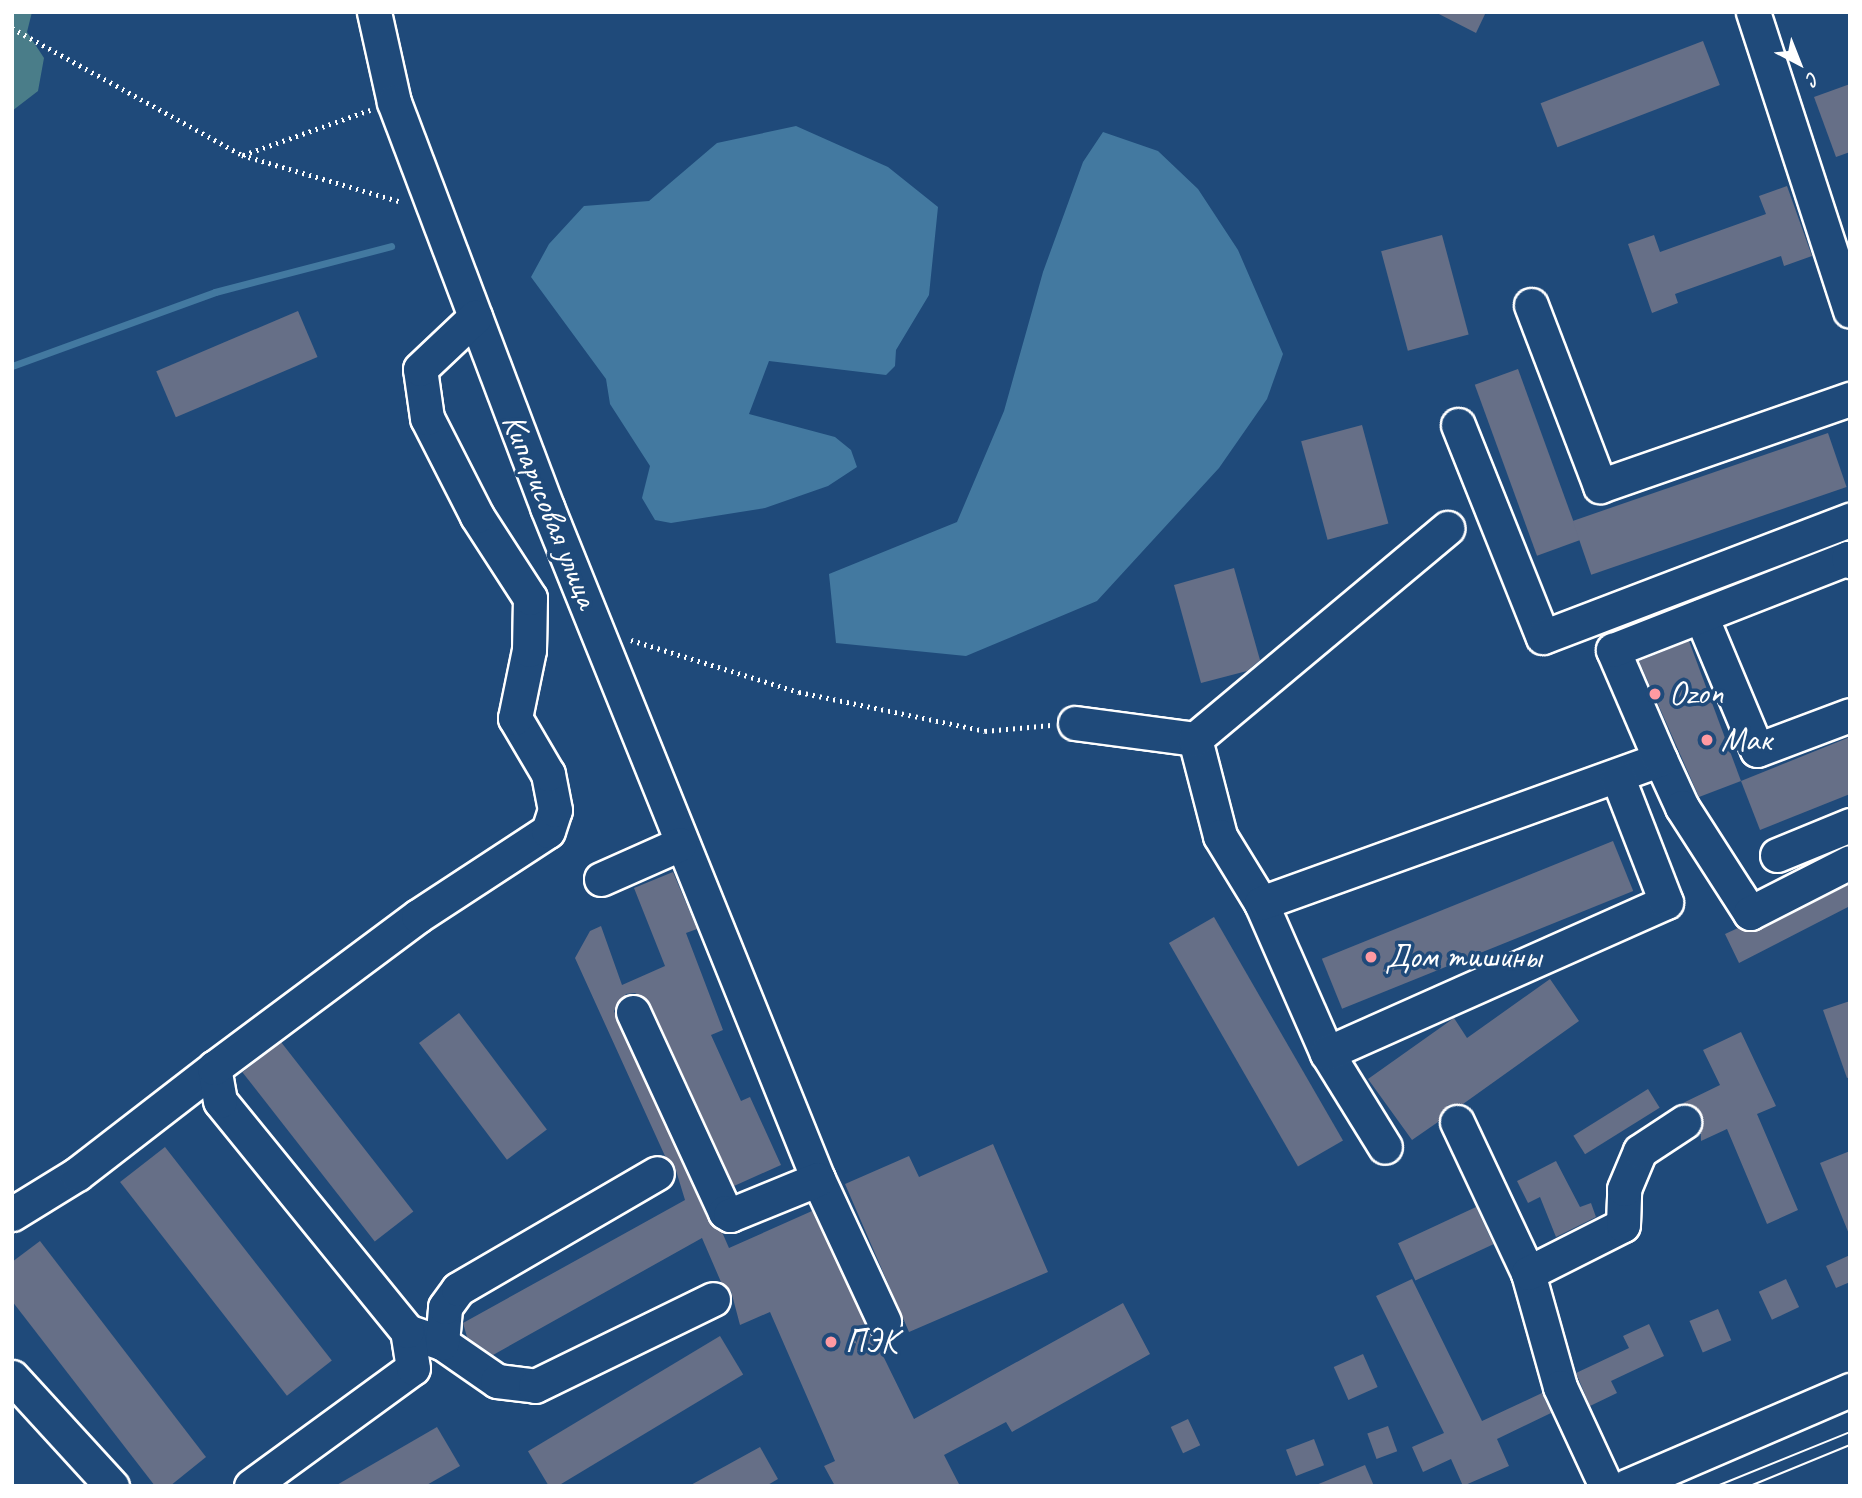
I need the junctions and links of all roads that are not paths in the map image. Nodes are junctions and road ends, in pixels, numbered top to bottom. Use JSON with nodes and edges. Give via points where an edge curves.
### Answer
{"nodes":[{"id":1,"x":374,"y":12,"type":"edge"},
{"id":2,"x":1753,"y":12,"type":"edge"},
{"id":3,"x":1531,"y":305,"type":"dead end"},
{"id":4,"x":1850,"y":311,"type":"edge"},
{"id":5,"x":475,"y":317,"type":"junction"},
{"id":6,"x":1850,"y":399,"type":"edge"},
{"id":7,"x":1458,"y":425,"type":"dead end"},
{"id":8,"x":1850,"y":520,"type":"edge"},
{"id":9,"x":1447,"y":528,"type":"dead end"},
{"id":10,"x":1849,"y":559,"type":"edge"},
{"id":11,"x":1701,"y":616,"type":"junction"},
{"id":12,"x":1850,"y":715,"type":"edge"},
{"id":13,"x":1075,"y":723,"type":"road end"},
{"id":14,"x":1195,"y":739,"type":"junction"},
{"id":15,"x":1660,"y":759,"type":"junction"},
{"id":16,"x":1618,"y":778,"type":"junction"},
{"id":17,"x":1850,"y":825,"type":"edge"},
{"id":18,"x":680,"y":844,"type":"junction"},
{"id":19,"x":1777,"y":855,"type":"dead end"},
{"id":20,"x":1850,"y":862,"type":"edge"},
{"id":21,"x":601,"y":879,"type":"dead end"},
{"id":22,"x":1261,"y":903,"type":"junction"},
{"id":23,"x":634,"y":1012,"type":"dead end"},
{"id":24,"x":1327,"y":1053,"type":"junction"},
{"id":25,"x":214,"y":1068,"type":"junction"},
{"id":26,"x":1457,"y":1122,"type":"dead end"},
{"id":27,"x":1684,"y":1122,"type":"dead end"},
{"id":28,"x":1385,"y":1147,"type":"dead end"},
{"id":29,"x":657,"y":1173,"type":"dead end"},
{"id":30,"x":818,"y":1178,"type":"junction"},
{"id":31,"x":12,"y":1214,"type":"edge"},
{"id":32,"x":1528,"y":1273,"type":"junction"},
{"id":33,"x":713,"y":1299,"type":"dead end"},
{"id":34,"x":884,"y":1321,"type":"dead end"},
{"id":35,"x":407,"y":1331,"type":"junction"},
{"id":36,"x":442,"y":1343,"type":"junction"},
{"id":37,"x":12,"y":1377,"type":"edge"},
{"id":38,"x":1850,"y":1390,"type":"edge"},
{"id":39,"x":112,"y":1486,"type":"edge"},
{"id":40,"x":251,"y":1486,"type":"edge"},
{"id":41,"x":1606,"y":1486,"type":"edge"},
{"id":42,"x":1627,"y":1486,"type":"edge"}],
"edges":[{"from":1,"to":5,"type":"street","name":"Кипарисовая улица","via":[[394,102]]},
{"from":2,"to":4,"type":"street"},
{"from":3,"to":6,"type":"street","via":[[1600,486]]},
{"from":5,"to":18,"type":"street","name":"Кипарисовая улица"},
{"from":5,"to":25,"type":"street","via":[[420,369],[427,418],[477,516],[530,598],[529,649],[515,718],[548,774],[555,810],[548,831],[418,916]]},
{"from":7,"to":8,"type":"street","via":[[1543,636]]},
{"from":9,"to":14,"type":"street"},
{"from":10,"to":11,"type":"street"},
{"from":11,"to":12,"type":"street","via":[[1757,750]]},
{"from":11,"to":15,"type":"street","via":[[1613,650]]},
{"from":13,"to":14,"type":"street"},
{"from":14,"to":22,"type":"street","via":[[1220,836]]},
{"from":15,"to":16,"type":"street"},
{"from":15,"to":20,"type":"street","via":[[1738,919]]},
{"from":16,"to":22,"type":"street"},
{"from":16,"to":24,"type":"street","via":[[1666,902]]},
{"from":17,"to":19,"type":"street"},
{"from":18,"to":21,"type":"street"},
{"from":18,"to":30,"type":"street","via":[[756,1018]]},
{"from":22,"to":24,"type":"street"},
{"from":23,"to":30,"type":"street","via":[[725,1212],[730,1215]]},
{"from":24,"to":28,"type":"street"},
{"from":25,"to":31,"type":"street","via":[[76,1174]]},
{"from":25,"to":35,"type":"street","via":[[220,1101]]},
{"from":26,"to":32,"type":"street"},
{"from":27,"to":32,"type":"street","via":[[1640,1151],[1624,1189],[1623,1225]]},
{"from":29,"to":36,"type":"street","via":[[458,1289],[444,1307]]},
{"from":30,"to":34,"type":"street"},
{"from":32,"to":41,"type":"street","via":[[1560,1387]]},
{"from":33,"to":36,"type":"street","via":[[535,1386],[497,1381]]},
{"from":35,"to":36,"type":"street"},
{"from":35,"to":40,"type":"street","via":[[413,1368]]},
{"from":37,"to":39,"type":"street"},
{"from":38,"to":42,"type":"street"}]}
